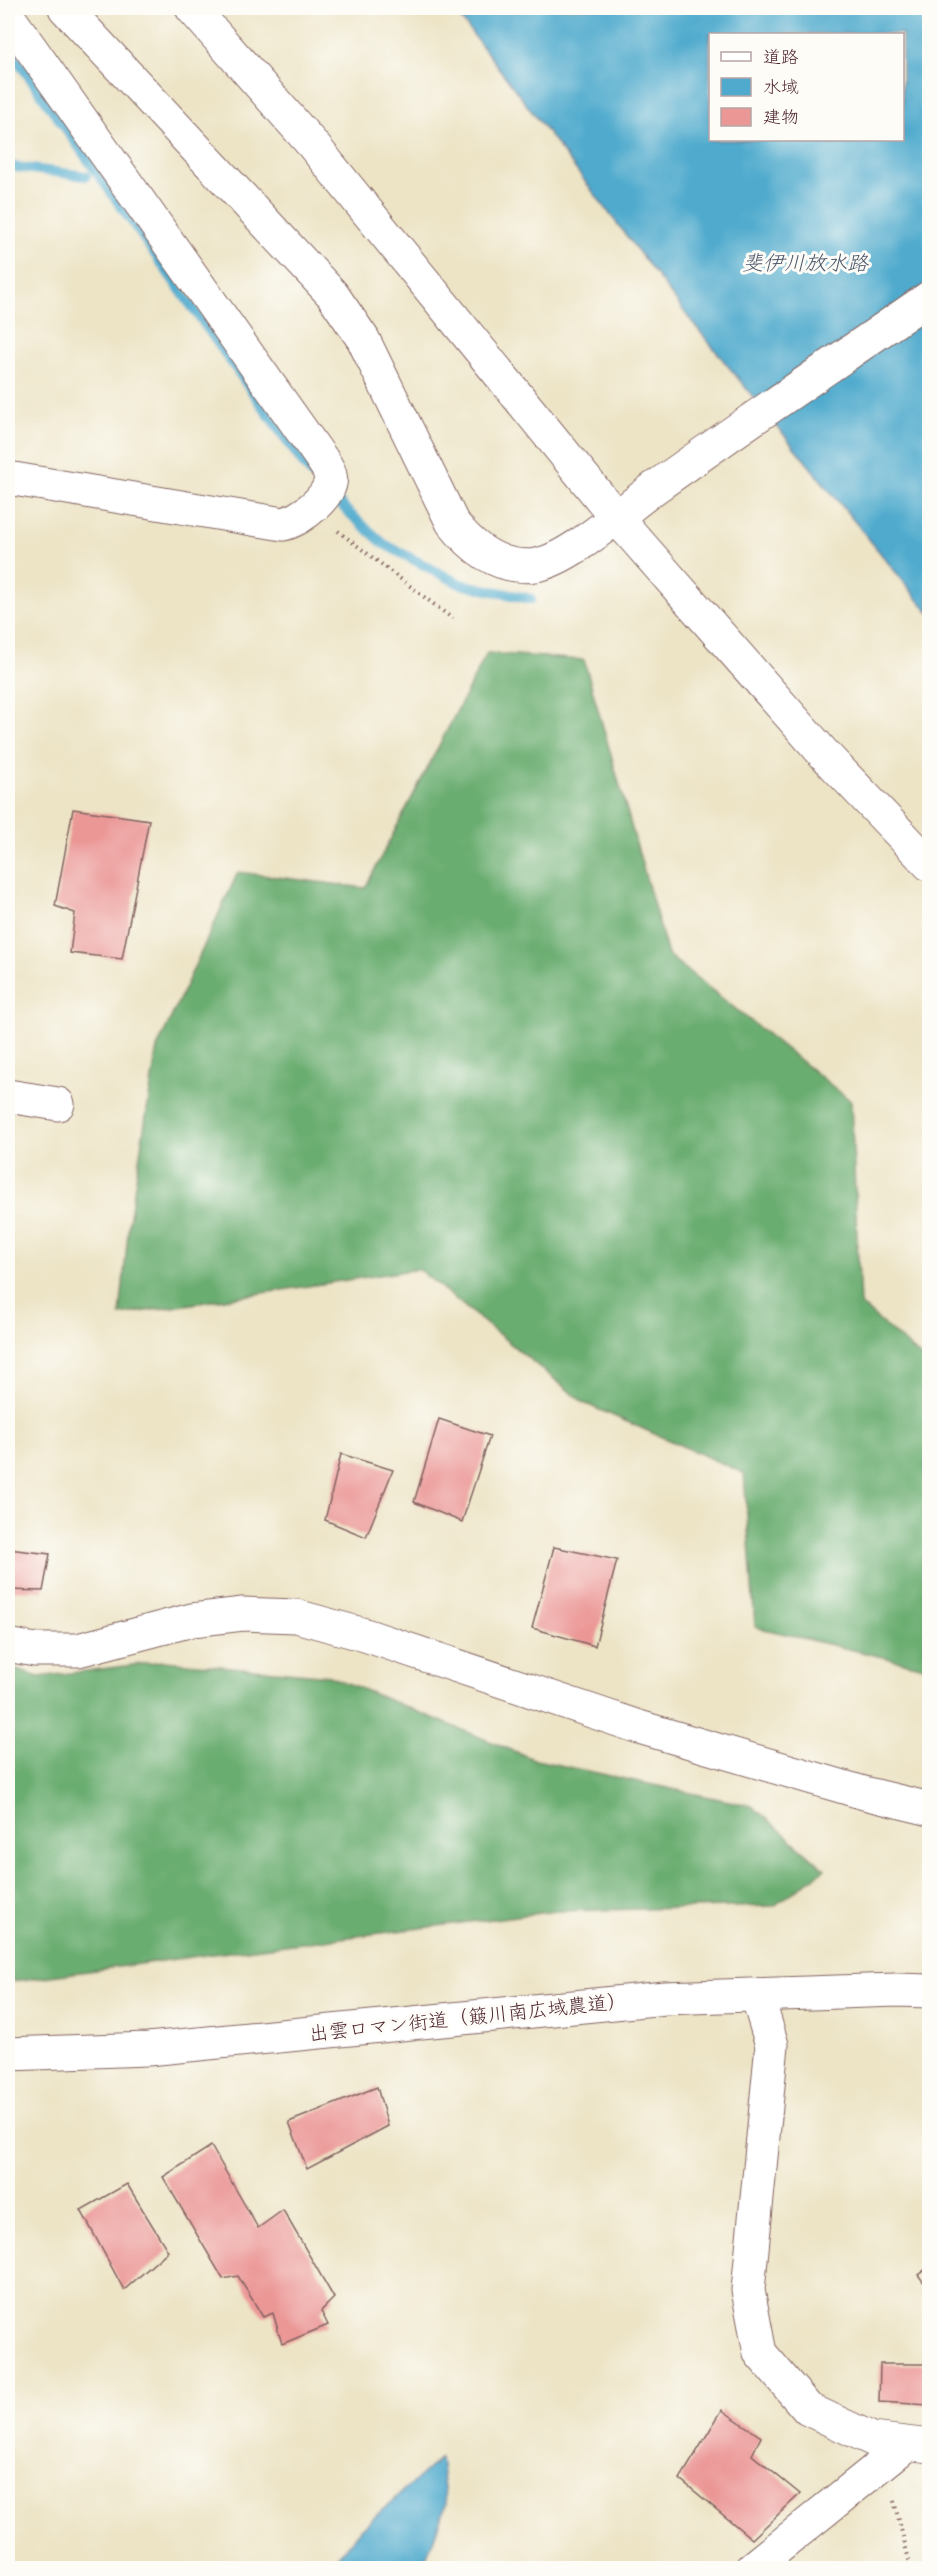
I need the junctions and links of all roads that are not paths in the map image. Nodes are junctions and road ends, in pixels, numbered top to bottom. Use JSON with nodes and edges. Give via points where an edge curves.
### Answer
{"nodes":[{"id":1,"x":65,"y":8,"type":"edge"},
{"id":2,"x":192,"y":8,"type":"edge"},
{"id":3,"x":8,"y":16,"type":"edge"},
{"id":4,"x":930,"y":297,"type":"edge"},
{"id":5,"x":8,"y":478,"type":"edge"},
{"id":6,"x":616,"y":516,"type":"junction"},
{"id":7,"x":930,"y":865,"type":"edge"},
{"id":8,"x":8,"y":1096,"type":"edge"},
{"id":9,"x":58,"y":1104,"type":"dead end"},
{"id":10,"x":8,"y":1645,"type":"edge"},
{"id":11,"x":930,"y":1809,"type":"edge"},
{"id":12,"x":930,"y":1991,"type":"edge"},
{"id":13,"x":757,"y":1995,"type":"junction"},
{"id":14,"x":8,"y":2054,"type":"edge"},
{"id":15,"x":907,"y":2451,"type":"edge"},
{"id":16,"x":753,"y":2568,"type":"edge"}],
"edges":[{"from":1,"to":6,"type":"street","via":[[332,294],[363,339],[452,522],[468,543],[488,557],[512,565],[537,565],[562,556]]},
{"from":2,"to":6,"type":"street","via":[[312,145]]},
{"from":3,"to":5,"type":"street","via":[[330,474],[320,498],[301,518],[283,524]]},
{"from":4,"to":6,"type":"street"},
{"from":6,"to":7,"type":"street","via":[[824,754]]},
{"from":8,"to":9,"type":"street"},
{"from":10,"to":11,"type":"street","via":[[34,1650],[78,1650],[192,1620],[243,1614],[296,1616],[366,1635],[639,1727]]},
{"from":12,"to":13,"type":"street","name":"出雲ロマン街道（簸川南広域農道）"},
{"from":13,"to":14,"type":"street","name":"出雲ロマン街道（簸川南広域農道）","via":[[665,1998],[148,2049]]},
{"from":13,"to":15,"type":"street","via":[[772,2045],[748,2290],[760,2353],[808,2409]]},
{"from":15,"to":16,"type":"street"}]}
